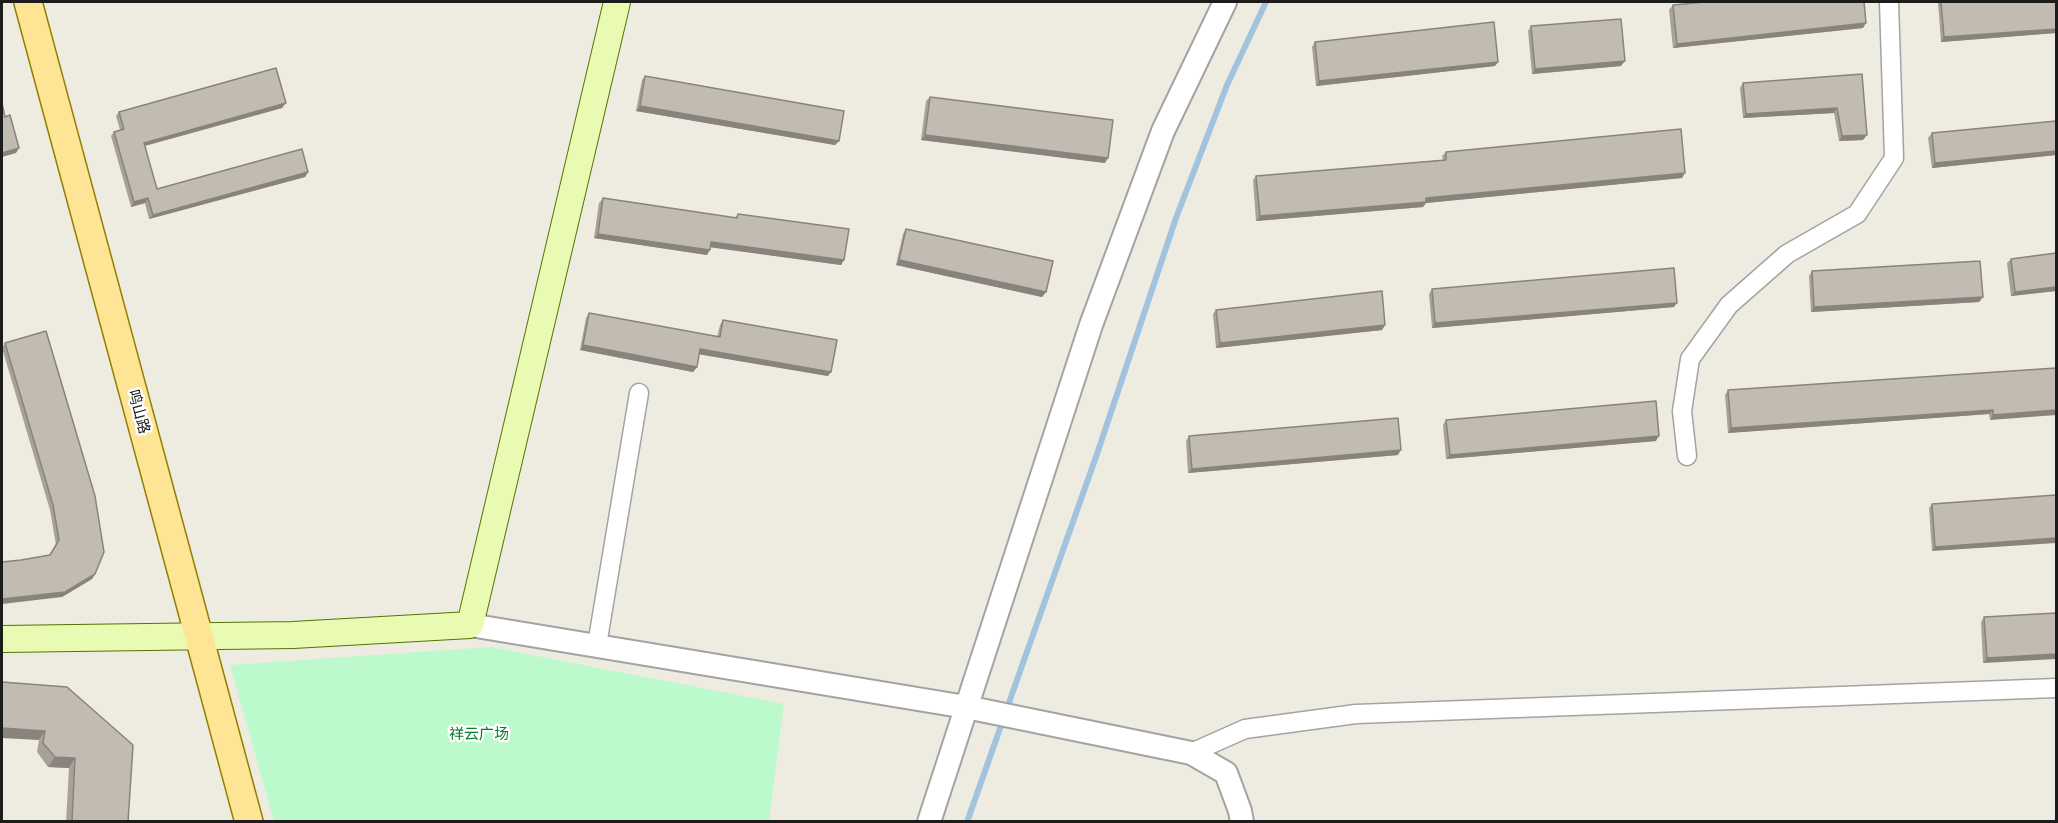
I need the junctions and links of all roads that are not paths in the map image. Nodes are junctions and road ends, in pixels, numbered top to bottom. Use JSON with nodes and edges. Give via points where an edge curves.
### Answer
{"nodes":[{"id":1,"x":28,"y":2,"type":"edge"},
{"id":2,"x":617,"y":2,"type":"edge"},
{"id":3,"x":1225,"y":2,"type":"edge"},
{"id":4,"x":1889,"y":2,"type":"edge"},
{"id":5,"x":639,"y":393,"type":"dead end"},
{"id":6,"x":1687,"y":456,"type":"dead end"},
{"id":7,"x":470,"y":625,"type":"junction"},
{"id":8,"x":199,"y":636,"type":"junction"},
{"id":9,"x":2,"y":639,"type":"edge"},
{"id":10,"x":597,"y":645,"type":"junction"},
{"id":11,"x":2056,"y":688,"type":"edge"},
{"id":12,"x":966,"y":707,"type":"junction"},
{"id":13,"x":1191,"y":753,"type":"junction"},
{"id":14,"x":249,"y":822,"type":"edge"},
{"id":15,"x":929,"y":822,"type":"edge"},
{"id":16,"x":1242,"y":822,"type":"edge"}],
"edges":[{"from":1,"to":8,"type":"main road","name":"鸣山路"},
{"from":2,"to":7,"type":"main road"},
{"from":3,"to":12,"type":"street","via":[[1163,131],[1091,325]]},
{"from":4,"to":6,"type":"street","via":[[1894,158],[1857,214],[1787,254],[1729,306],[1690,359],[1682,411]]},
{"from":5,"to":10,"type":"street"},
{"from":7,"to":8,"type":"main road"},
{"from":7,"to":10,"type":"street"},
{"from":8,"to":9,"type":"main road"},
{"from":8,"to":14,"type":"main road","name":"鸣山路"},
{"from":10,"to":12,"type":"street"},
{"from":11,"to":13,"type":"street","via":[[1356,714],[1245,729]]},
{"from":12,"to":13,"type":"street"},
{"from":12,"to":15,"type":"street"},
{"from":13,"to":16,"type":"street","via":[[1226,773]]}]}
